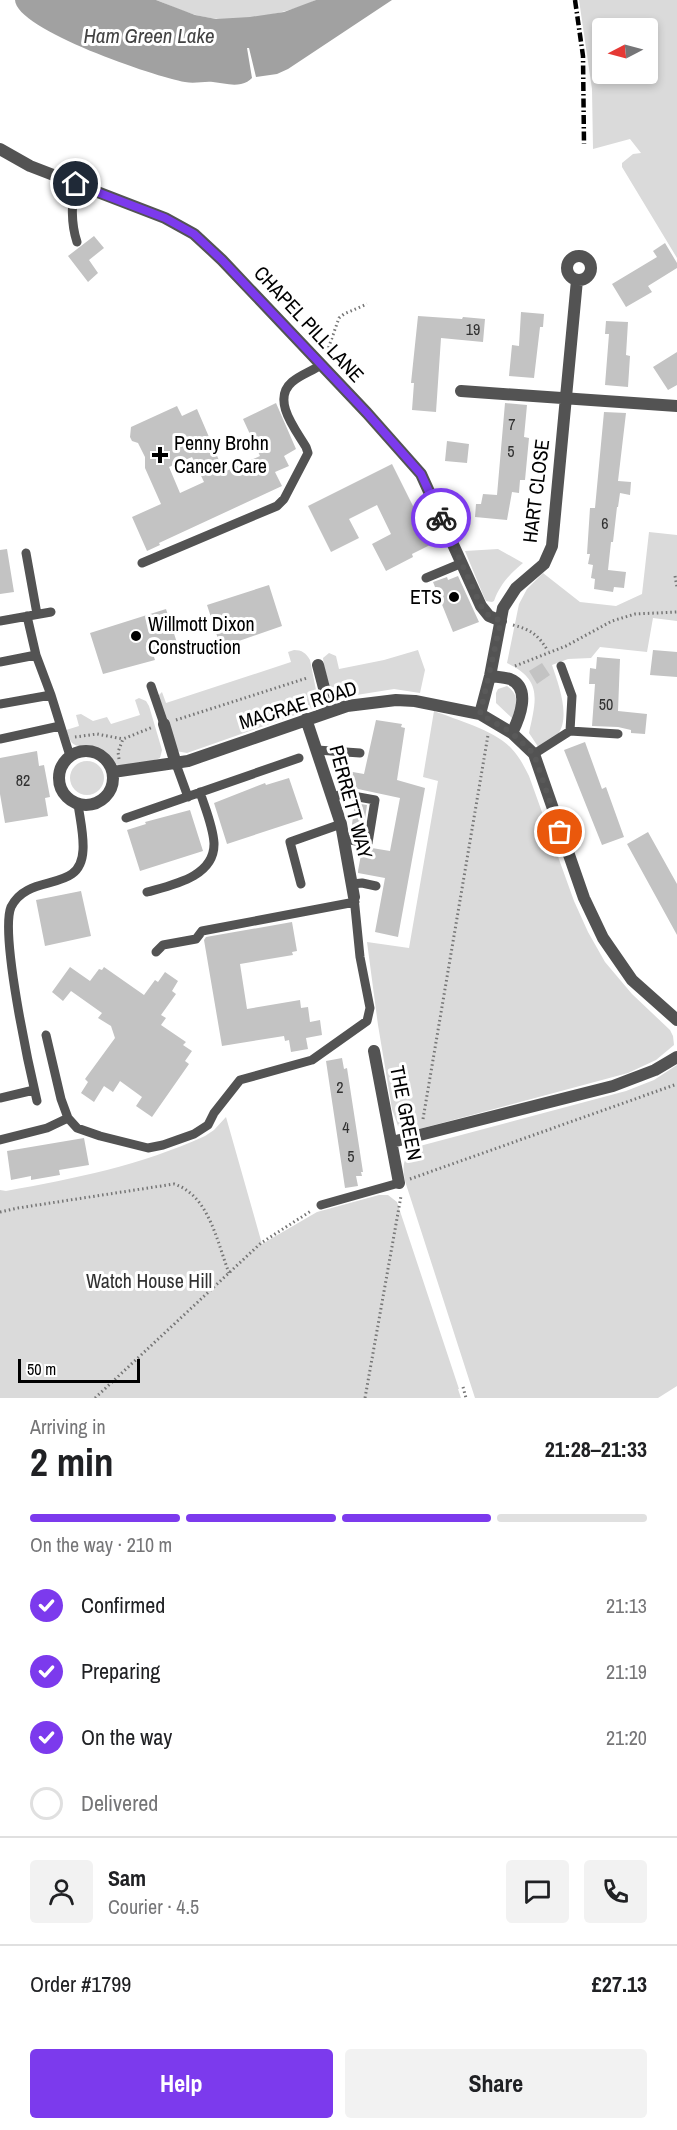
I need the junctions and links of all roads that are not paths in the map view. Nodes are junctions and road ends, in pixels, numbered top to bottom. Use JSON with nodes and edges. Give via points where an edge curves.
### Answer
{"nodes":[{"id":1,"x":0,"y":149,"type":"edge"},
{"id":2,"x":76,"y":184,"type":"junction"},
{"id":3,"x":77,"y":242,"type":"dead end"},
{"id":4,"x":578,"y":280,"type":"dead end"},
{"id":5,"x":319,"y":363,"type":"junction"},
{"id":6,"x":461,"y":391,"type":"dead end"},
{"id":7,"x":566,"y":399,"type":"junction"},
{"id":8,"x":677,"y":405,"type":"edge"},
{"id":9,"x":26,"y":553,"type":"dead end"},
{"id":10,"x":142,"y":562,"type":"dead end"},
{"id":11,"x":462,"y":563,"type":"junction"},
{"id":12,"x":426,"y":578,"type":"dead end"},
{"id":13,"x":51,"y":612,"type":"dead end"},
{"id":14,"x":32,"y":615,"type":"junction"},
{"id":15,"x":0,"y":621,"type":"edge"},
{"id":16,"x":501,"y":621,"type":"junction"},
{"id":17,"x":36,"y":655,"type":"junction"},
{"id":18,"x":0,"y":662,"type":"edge"},
{"id":19,"x":561,"y":666,"type":"dead end"},
{"id":20,"x":319,"y":670,"type":"road end"},
{"id":21,"x":497,"y":677,"type":"junction"},
{"id":22,"x":151,"y":686,"type":"dead end"},
{"id":23,"x":51,"y":695,"type":"junction"},
{"id":24,"x":0,"y":704,"type":"edge"},
{"id":25,"x":330,"y":711,"type":"junction"},
{"id":26,"x":486,"y":716,"type":"junction"},
{"id":27,"x":306,"y":719,"type":"junction"},
{"id":28,"x":164,"y":723,"type":"joint"},
{"id":29,"x":60,"y":726,"type":"junction"},
{"id":30,"x":570,"y":731,"type":"junction"},
{"id":31,"x":512,"y":733,"type":"junction"},
{"id":32,"x":618,"y":734,"type":"dead end"},
{"id":33,"x":0,"y":739,"type":"edge"},
{"id":34,"x":317,"y":750,"type":"junction"},
{"id":35,"x":360,"y":753,"type":"dead end"},
{"id":36,"x":534,"y":754,"type":"junction"},
{"id":37,"x":70,"y":756,"type":"junction"},
{"id":38,"x":299,"y":758,"type":"dead end"},
{"id":39,"x":176,"y":764,"type":"junction"},
{"id":40,"x":117,"y":772,"type":"junction"},
{"id":41,"x":200,"y":792,"type":"junction"},
{"id":42,"x":333,"y":796,"type":"junction"},
{"id":43,"x":188,"y":797,"type":"junction"},
{"id":44,"x":78,"y":804,"type":"junction"},
{"id":45,"x":126,"y":818,"type":"dead end"},
{"id":46,"x":341,"y":824,"type":"junction"},
{"id":47,"x":344,"y":839,"type":"junction"},
{"id":48,"x":302,"y":884,"type":"dead end"},
{"id":49,"x":352,"y":884,"type":"junction"},
{"id":50,"x":376,"y":886,"type":"dead end"},
{"id":51,"x":147,"y":892,"type":"dead end"},
{"id":52,"x":354,"y":899,"type":"junction"},
{"id":53,"x":156,"y":952,"type":"dead end"},
{"id":54,"x":5,"y":965,"type":"edge"},
{"id":55,"x":677,"y":1020,"type":"edge"},
{"id":56,"x":46,"y":1035,"type":"dead end"},
{"id":57,"x":374,"y":1051,"type":"dead end"},
{"id":58,"x":677,"y":1057,"type":"edge"},
{"id":59,"x":34,"y":1090,"type":"junction"},
{"id":60,"x":0,"y":1098,"type":"edge"},
{"id":61,"x":37,"y":1101,"type":"dead end"},
{"id":62,"x":68,"y":1118,"type":"junction"},
{"id":63,"x":0,"y":1140,"type":"edge"},
{"id":64,"x":392,"y":1142,"type":"junction"},
{"id":65,"x":399,"y":1183,"type":"joint"},
{"id":66,"x":321,"y":1205,"type":"road end"}],
"edges":[{"from":1,"to":2,"type":"street","name":"CHAPEL PILL LANE"},
{"from":2,"to":3,"type":"lane","via":[[73,231]]},
{"from":2,"to":5,"type":"street","name":"CHAPEL PILL LANE","via":[[165,218],[194,234]]},
{"from":4,"to":7,"type":"street","name":"HART CLOSE"},
{"from":5,"to":10,"type":"lane","via":[[311,373],[293,381],[285,396],[284,408],[308,453],[284,499],[277,506]]},
{"from":5,"to":11,"type":"street","name":"CHAPEL PILL LANE","via":[[421,474]]},
{"from":6,"to":7,"type":"street"},
{"from":7,"to":8,"type":"street"},
{"from":7,"to":16,"type":"street","name":"HART CLOSE","via":[[552,546],[544,564],[508,598]]},
{"from":9,"to":14,"type":"lane"},
{"from":11,"to":12,"type":"lane"},
{"from":11,"to":16,"type":"street","name":"CHAPEL PILL LANE","via":[[481,606],[489,616]]},
{"from":13,"to":14,"type":"lane"},
{"from":14,"to":15,"type":"lane"},
{"from":14,"to":17,"type":"lane"},
{"from":16,"to":21,"type":"street","name":"HART CLOSE"},
{"from":17,"to":18,"type":"lane"},
{"from":17,"to":23,"type":"lane"},
{"from":19,"to":30,"type":"lane","via":[[572,696]]},
{"from":20,"to":25,"type":"street"},
{"from":21,"to":26,"type":"street","name":"HART CLOSE"},
{"from":21,"to":31,"type":"street","via":[[512,680],[521,695],[521,712]]},
{"from":22,"to":28,"type":"lane"},
{"from":23,"to":24,"type":"lane"},
{"from":23,"to":29,"type":"lane"},
{"from":25,"to":26,"type":"street","name":"MACRAE ROAD","via":[[396,700]]},
{"from":25,"to":27,"type":"street","name":"MACRAE ROAD"},
{"from":26,"to":31,"type":"street","name":"MACRAE ROAD"},
{"from":27,"to":34,"type":"street","name":"PERRETT WAY"},
{"from":27,"to":39,"type":"street","name":"MACRAE ROAD"},
{"from":28,"to":39,"type":"street"},
{"from":29,"to":33,"type":"lane"},
{"from":29,"to":37,"type":"lane"},
{"from":30,"to":32,"type":"lane"},
{"from":30,"to":36,"type":"lane"},
{"from":31,"to":36,"type":"street","name":"MACRAE ROAD"},
{"from":34,"to":35,"type":"lane"},
{"from":34,"to":42,"type":"street","name":"PERRETT WAY"},
{"from":36,"to":55,"type":"street","name":"MACRAE ROAD","via":[[584,898],[603,938],[632,980]]},
{"from":37,"to":40,"type":"street","via":[[96,752]]},
{"from":37,"to":44,"type":"street","via":[[59,773],[59,783],[69,800]]},
{"from":38,"to":41,"type":"lane"},
{"from":39,"to":40,"type":"street","name":"MACRAE ROAD"},
{"from":39,"to":43,"type":"lane"},
{"from":40,"to":44,"type":"street","via":[[105,799],[87,806]]},
{"from":41,"to":43,"type":"lane"},
{"from":41,"to":51,"type":"lane","via":[[214,840],[210,859],[186,881]]},
{"from":42,"to":46,"type":"street","name":"PERRETT WAY"},
{"from":42,"to":47,"type":"lane","via":[[375,800],[368,843]]},
{"from":43,"to":45,"type":"lane"},
{"from":44,"to":54,"type":"lane","via":[[84,851],[77,870],[64,879],[18,895],[9,910]]},
{"from":46,"to":47,"type":"street","name":"PERRETT WAY"},
{"from":46,"to":48,"type":"lane","via":[[290,842]]},
{"from":47,"to":49,"type":"street","name":"PERRETT WAY"},
{"from":49,"to":50,"type":"lane"},
{"from":49,"to":52,"type":"street","name":"PERRETT WAY"},
{"from":52,"to":53,"type":"lane","via":[[202,931],[196,939],[163,945]]},
{"from":52,"to":62,"type":"lane","via":[[370,1008],[367,1022],[359,1029],[312,1060],[240,1080],[208,1125],[163,1145],[148,1148],[100,1136],[77,1128]]},
{"from":54,"to":59,"type":"lane"},
{"from":56,"to":62,"type":"lane"},
{"from":57,"to":64,"type":"street","name":"THE GREEN"},
{"from":58,"to":64,"type":"street","via":[[614,1086]]},
{"from":59,"to":60,"type":"lane"},
{"from":59,"to":61,"type":"lane"},
{"from":62,"to":63,"type":"lane","via":[[47,1128]]},
{"from":64,"to":65,"type":"street","name":"THE GREEN"},
{"from":65,"to":66,"type":"lane"}]}
